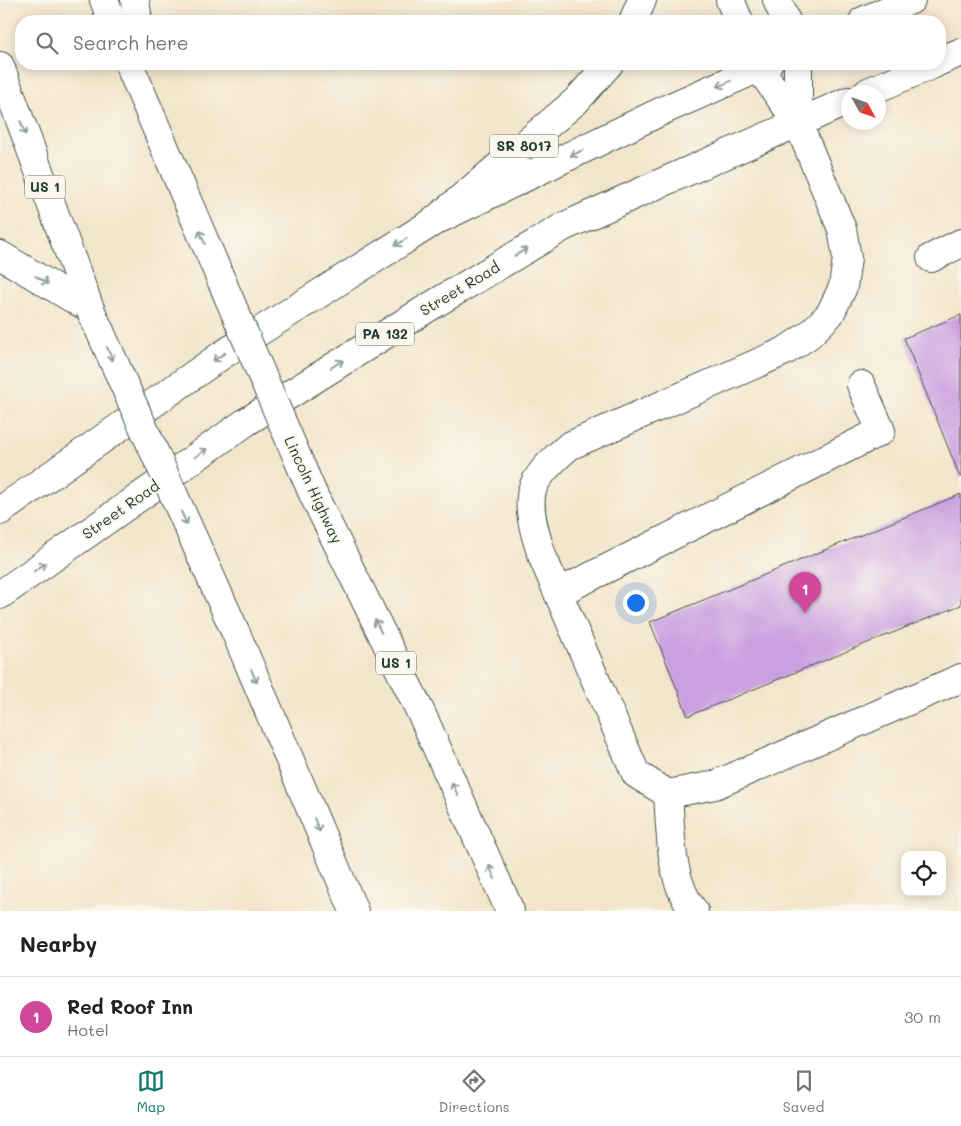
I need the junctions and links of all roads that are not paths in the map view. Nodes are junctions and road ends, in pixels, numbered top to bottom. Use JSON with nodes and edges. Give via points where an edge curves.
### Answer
{"nodes":[{"id":1,"x":104,"y":0,"type":"edge"},
{"id":2,"x":135,"y":0,"type":"edge"},
{"id":3,"x":642,"y":0,"type":"edge"},
{"id":4,"x":730,"y":0,"type":"edge"},
{"id":5,"x":777,"y":0,"type":"edge"},
{"id":6,"x":911,"y":0,"type":"edge"},
{"id":7,"x":110,"y":15,"type":"edge"},
{"id":8,"x":137,"y":15,"type":"edge"},
{"id":9,"x":636,"y":15,"type":"edge"},
{"id":10,"x":736,"y":15,"type":"edge"},
{"id":11,"x":783,"y":15,"type":"edge"},
{"id":12,"x":877,"y":15,"type":"edge"},
{"id":13,"x":961,"y":52,"type":"edge"},
{"id":14,"x":946,"y":58,"type":"edge"},
{"id":15,"x":0,"y":66,"type":"edge"},
{"id":16,"x":132,"y":70,"type":"edge"},
{"id":17,"x":147,"y":70,"type":"edge"},
{"id":18,"x":604,"y":70,"type":"edge"},
{"id":19,"x":750,"y":70,"type":"edge"},
{"id":20,"x":764,"y":70,"type":"edge"},
{"id":21,"x":798,"y":70,"type":"edge"},
{"id":22,"x":920,"y":70,"type":"edge"},
{"id":23,"x":884,"y":85,"type":"edge"},
{"id":24,"x":841,"y":104,"type":"edge"},
{"id":25,"x":798,"y":123,"type":"junction"},
{"id":26,"x":158,"y":133,"type":"junction"},
{"id":27,"x":433,"y":222,"type":"junction"},
{"id":28,"x":961,"y":243,"type":"edge"},
{"id":29,"x":0,"y":255,"type":"edge"},
{"id":30,"x":931,"y":258,"type":"dead end"},
{"id":31,"x":90,"y":309,"type":"junction"},
{"id":32,"x":861,"y":385,"type":"dead end"},
{"id":33,"x":0,"y":511,"type":"edge"},
{"id":34,"x":558,"y":593,"type":"junction"},
{"id":35,"x":0,"y":595,"type":"edge"},
{"id":36,"x":961,"y":678,"type":"edge"},
{"id":37,"x":668,"y":794,"type":"junction"},
{"id":38,"x":354,"y":911,"type":"edge"},
{"id":39,"x":510,"y":911,"type":"edge"},
{"id":40,"x":694,"y":911,"type":"edge"}],
"edges":[{"from":1,"to":7,"type":"main road"},
{"from":2,"to":8,"type":"main road"},
{"from":3,"to":9,"type":"main road"},
{"from":4,"to":10,"type":"main road"},
{"from":5,"to":11,"type":"main road"},
{"from":6,"to":12,"type":"main road"},
{"from":13,"to":14,"type":"main road"},
{"from":15,"to":31,"type":"main road","number":"US 1","one_way":true},
{"from":16,"to":26,"type":"main road","name":"Lincoln Highway","number":"US 1"},
{"from":17,"to":26,"type":"main road"},
{"from":18,"to":27,"type":"main road","number":"SR 8017","via":[[576,101]]},
{"from":19,"to":27,"type":"main road","one_way":true},
{"from":20,"to":25,"type":"main road"},
{"from":21,"to":25,"type":"main road"},
{"from":22,"to":23,"type":"main road"},
{"from":24,"to":25,"type":"main road","name":"Street Road","number":"PA 132"},
{"from":25,"to":34,"type":"main road","via":[[842,228],[847,258],[843,287],[830,314],[809,335],[785,351],[569,446],[551,462],[534,484],[530,508],[534,531]]},
{"from":35,"to":25,"type":"main road","name":"Street Road","number":"PA 132","one_way":true,"via":[[246,422],[563,227]]},
{"from":39,"to":26,"type":"main road","name":"Lincoln Highway","number":"US 1","one_way":true,"bridge":true,"via":[[423,718],[313,494]]},
{"from":27,"to":33,"type":"main road","one_way":true,"via":[[222,355]]},
{"from":28,"to":30,"type":"main road"},
{"from":29,"to":31,"type":"main road","one_way":true},
{"from":31,"to":38,"type":"main road","number":"US 1","one_way":true,"bridge":true,"via":[[235,631]]},
{"from":32,"to":34,"type":"main road","via":[[881,431]]},
{"from":34,"to":37,"type":"main road","via":[[636,774]]},
{"from":36,"to":37,"type":"main road","via":[[715,785]]},
{"from":37,"to":40,"type":"main road","via":[[673,865],[688,904]]}]}
